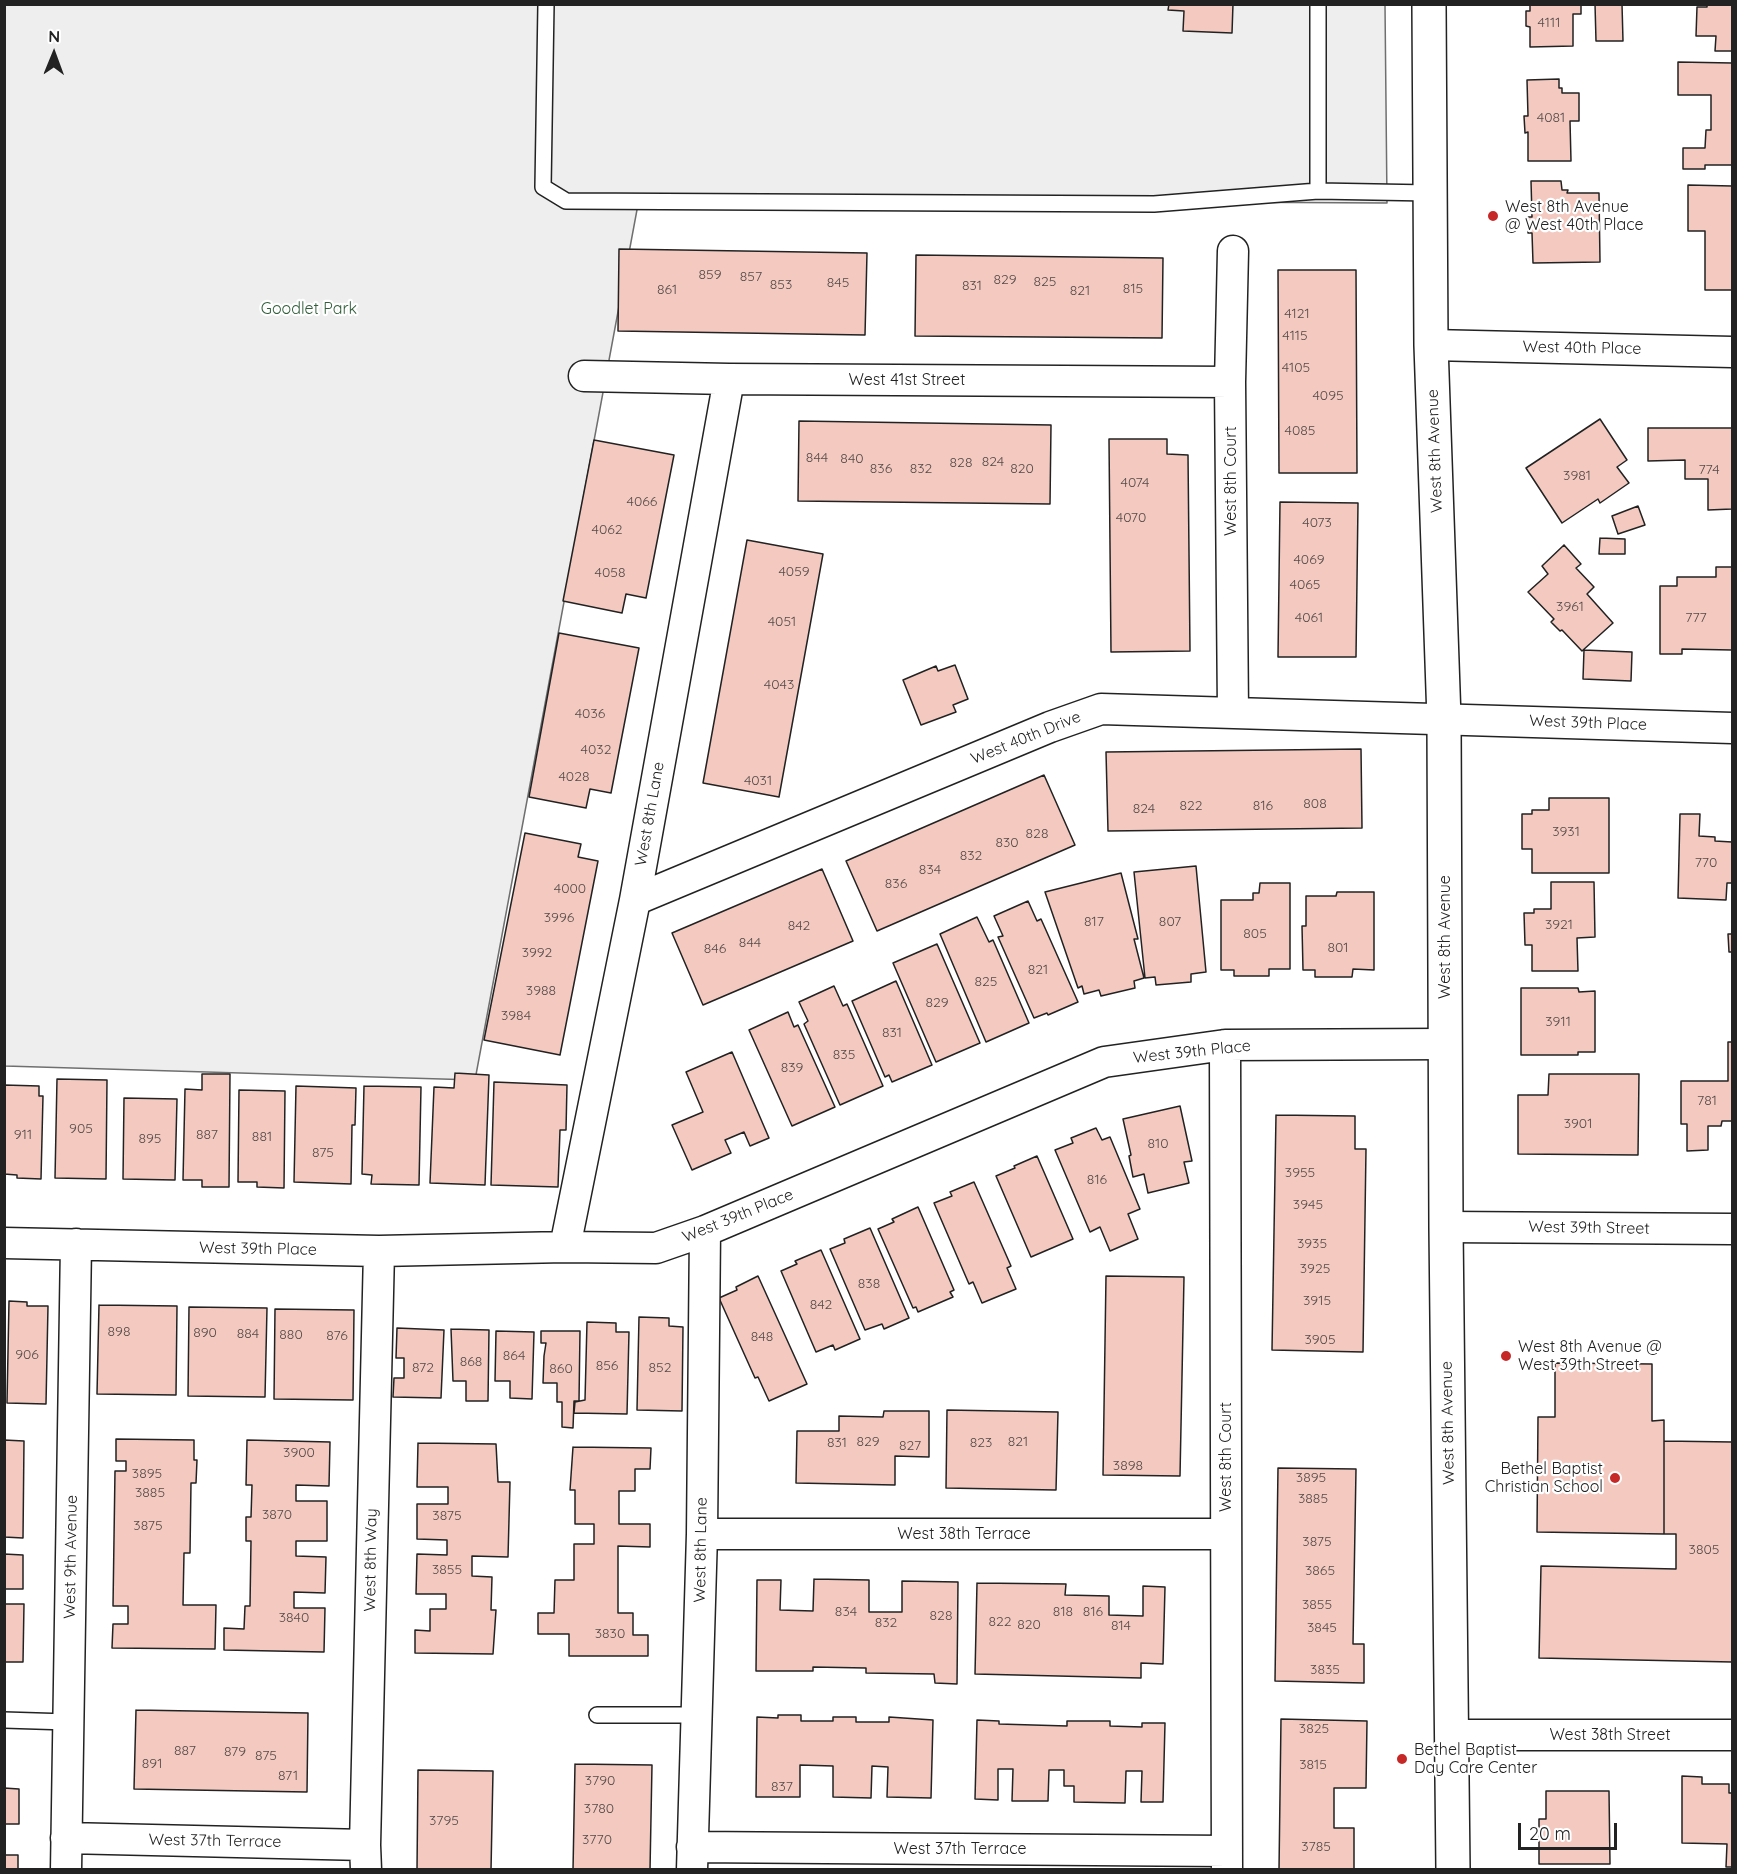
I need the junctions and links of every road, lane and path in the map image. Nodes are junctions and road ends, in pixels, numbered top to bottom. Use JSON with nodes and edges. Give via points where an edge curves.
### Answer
{"nodes":[{"id":1,"x":546,"y":4,"type":"edge"},
{"id":2,"x":1318,"y":4,"type":"edge"},
{"id":3,"x":1429,"y":4,"type":"edge"},
{"id":4,"x":1318,"y":191,"type":"junction"},
{"id":5,"x":1430,"y":193,"type":"junction"},
{"id":6,"x":1233,"y":250,"type":"dead end"},
{"id":7,"x":1431,"y":345,"type":"junction"},
{"id":8,"x":1732,"y":352,"type":"edge"},
{"id":9,"x":584,"y":376,"type":"dead end"},
{"id":10,"x":729,"y":379,"type":"junction"},
{"id":11,"x":1230,"y":382,"type":"junction"},
{"id":12,"x":1233,"y":712,"type":"junction"},
{"id":13,"x":1444,"y":719,"type":"junction"},
{"id":14,"x":1732,"y":728,"type":"edge"},
{"id":15,"x":635,"y":900,"type":"junction"},
{"id":16,"x":1445,"y":1044,"type":"junction"},
{"id":17,"x":1225,"y":1045,"type":"junction"},
{"id":18,"x":1446,"y":1227,"type":"junction"},
{"id":19,"x":1732,"y":1229,"type":"edge"},
{"id":20,"x":705,"y":1231,"type":"junction"},
{"id":21,"x":4,"y":1243,"type":"edge"},
{"id":22,"x":76,"y":1244,"type":"junction"},
{"id":23,"x":565,"y":1248,"type":"junction"},
{"id":24,"x":379,"y":1251,"type":"junction"},
{"id":25,"x":702,"y":1534,"type":"junction"},
{"id":26,"x":1226,"y":1534,"type":"junction"},
{"id":27,"x":597,"y":1715,"type":"dead end"},
{"id":28,"x":696,"y":1715,"type":"junction"},
{"id":29,"x":4,"y":1720,"type":"edge"},
{"id":30,"x":68,"y":1722,"type":"junction"},
{"id":31,"x":1452,"y":1735,"type":"junction"},
{"id":32,"x":1732,"y":1735,"type":"edge"},
{"id":33,"x":66,"y":1838,"type":"junction"},
{"id":34,"x":366,"y":1857,"type":"edge"},
{"id":35,"x":692,"y":1858,"type":"edge"},
{"id":36,"x":1227,"y":1860,"type":"edge"},
{"id":37,"x":66,"y":1869,"type":"edge"},
{"id":38,"x":1453,"y":1869,"type":"edge"}],
"edges":[{"from":1,"to":4,"type":"lane","via":[[543,187],[566,201],[1154,204]]},
{"from":2,"to":4,"type":"lane"},
{"from":3,"to":5,"type":"street","name":"West 8th Avenue"},
{"from":4,"to":5,"type":"lane"},
{"from":5,"to":7,"type":"street","name":"West 8th Avenue"},
{"from":6,"to":11,"type":"street","name":"West 8th Court"},
{"from":7,"to":8,"type":"street","name":"West 40th Place"},
{"from":7,"to":13,"type":"street","name":"West 8th Avenue"},
{"from":9,"to":10,"type":"street","name":"West 41st Street"},
{"from":10,"to":11,"type":"street","name":"West 41st Street"},
{"from":10,"to":15,"type":"street","name":"West 8th Lane"},
{"from":11,"to":12,"type":"street","name":"West 8th Court"},
{"from":12,"to":13,"type":"street","name":"West 40th Drive"},
{"from":12,"to":15,"type":"street","name":"West 40th Drive","via":[[1101,709]]},
{"from":13,"to":14,"type":"street","name":"West 39th Place"},
{"from":13,"to":16,"type":"street","name":"West 8th Avenue"},
{"from":15,"to":23,"type":"street","name":"West 8th Lane"},
{"from":16,"to":17,"type":"street","name":"West 39th Place"},
{"from":16,"to":18,"type":"street","name":"West 8th Avenue"},
{"from":17,"to":20,"type":"street","name":"West 39th Place","via":[[1104,1062]]},
{"from":17,"to":26,"type":"street","name":"West 8th Court"},
{"from":18,"to":19,"type":"street","name":"West 39th Street"},
{"from":18,"to":31,"type":"street","name":"West 8th Avenue"},
{"from":20,"to":23,"type":"street","name":"West 39th Place","via":[[656,1248]]},
{"from":20,"to":25,"type":"street","name":"West 8th Lane"},
{"from":21,"to":22,"type":"street","name":"West 39th Place"},
{"from":22,"to":24,"type":"street","name":"West 39th Place"},
{"from":22,"to":30,"type":"street","name":"West 9th Avenue"},
{"from":23,"to":24,"type":"street","name":"West 39th Place"},
{"from":24,"to":34,"type":"street","name":"West 8th Way"},
{"from":25,"to":26,"type":"street","name":"West 38th Terrace"},
{"from":25,"to":28,"type":"street","name":"West 8th Lane"},
{"from":26,"to":36,"type":"street","name":"West 8th Court"},
{"from":27,"to":28,"type":"lane"},
{"from":28,"to":35,"type":"street","name":"West 8th Lane"},
{"from":29,"to":30,"type":"lane"},
{"from":30,"to":33,"type":"street","name":"West 9th Avenue"},
{"from":31,"to":32,"type":"street","name":"West 38th Street"},
{"from":31,"to":38,"type":"street","name":"West 8th Avenue"},
{"from":33,"to":34,"type":"street","name":"West 37th Terrace"},
{"from":33,"to":37,"type":"street","name":"West 9th Avenue"},
{"from":35,"to":36,"type":"street","name":"West 37th Terrace"}]}
